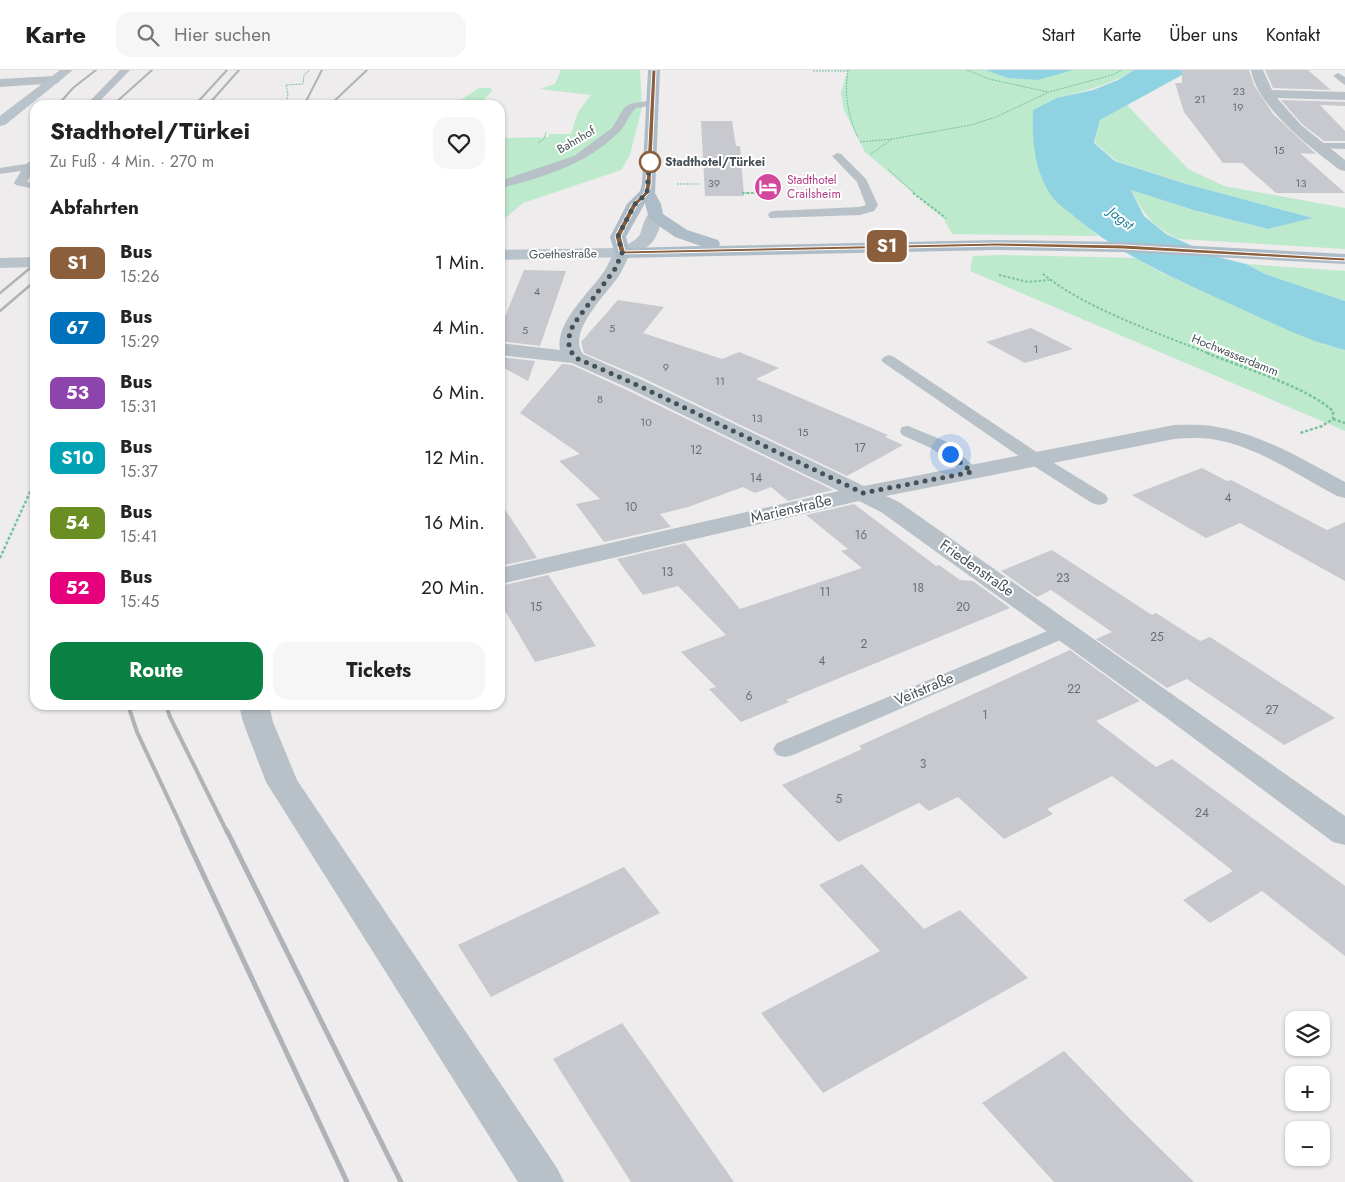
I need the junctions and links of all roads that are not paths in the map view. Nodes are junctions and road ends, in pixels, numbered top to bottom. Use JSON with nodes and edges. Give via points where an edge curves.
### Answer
{"nodes":[{"id":1,"x":67,"y":70,"type":"edge"},
{"id":2,"x":125,"y":70,"type":"edge"},
{"id":3,"x":654,"y":70,"type":"edge"},
{"id":4,"x":1257,"y":70,"type":"edge"},
{"id":5,"x":54,"y":80,"type":"junction"},
{"id":6,"x":0,"y":83,"type":"edge"},
{"id":7,"x":1268,"y":94,"type":"junction"},
{"id":8,"x":1345,"y":96,"type":"edge"},
{"id":9,"x":95,"y":100,"type":"edge"},
{"id":10,"x":652,"y":103,"type":"junction"},
{"id":11,"x":0,"y":122,"type":"edge"},
{"id":12,"x":1317,"y":146,"type":"junction"},
{"id":13,"x":1345,"y":146,"type":"edge"},
{"id":14,"x":837,"y":156,"type":"dead end"},
{"id":15,"x":30,"y":164,"type":"edge"},
{"id":16,"x":30,"y":167,"type":"edge"},
{"id":17,"x":1345,"y":167,"type":"edge"},
{"id":18,"x":0,"y":171,"type":"edge"},
{"id":19,"x":505,"y":183,"type":"edge"},
{"id":20,"x":30,"y":186,"type":"edge"},
{"id":21,"x":647,"y":193,"type":"junction"},
{"id":22,"x":774,"y":215,"type":"dead end"},
{"id":23,"x":655,"y":216,"type":"junction"},
{"id":24,"x":732,"y":249,"type":"junction"},
{"id":25,"x":622,"y":253,"type":"junction"},
{"id":26,"x":505,"y":255,"type":"edge"},
{"id":27,"x":1345,"y":259,"type":"edge"},
{"id":28,"x":0,"y":262,"type":"edge"},
{"id":29,"x":30,"y":262,"type":"edge"},
{"id":30,"x":505,"y":351,"type":"edge"},
{"id":31,"x":576,"y":358,"type":"junction"},
{"id":32,"x":889,"y":360,"type":"dead end"},
{"id":33,"x":908,"y":431,"type":"dead end"},
{"id":34,"x":1035,"y":459,"type":"junction"},
{"id":35,"x":972,"y":472,"type":"junction"},
{"id":36,"x":1345,"y":492,"type":"edge"},
{"id":37,"x":863,"y":493,"type":"junction"},
{"id":38,"x":1099,"y":500,"type":"dead end"},
{"id":39,"x":505,"y":575,"type":"edge"},
{"id":40,"x":1064,"y":630,"type":"junction"},
{"id":41,"x":255,"y":710,"type":"edge"},
{"id":42,"x":785,"y":748,"type":"dead end"},
{"id":43,"x":1345,"y":833,"type":"edge"},
{"id":44,"x":542,"y":1182,"type":"edge"}],
"edges":[{"from":1,"to":5,"type":"main road"},
{"from":2,"to":9,"type":"lane"},
{"from":3,"to":10,"type":"main road"},
{"from":4,"to":7,"type":"street"},
{"from":5,"to":6,"type":"street"},
{"from":5,"to":11,"type":"main road"},
{"from":7,"to":8,"type":"street"},
{"from":7,"to":12,"type":"street","via":[[1298,132]]},
{"from":10,"to":19,"type":"lane","name":"Bahnhof","via":[[632,106],[616,130],[578,158]]},
{"from":10,"to":21,"type":"main road"},
{"from":12,"to":13,"type":"lane"},
{"from":12,"to":17,"type":"street"},
{"from":14,"to":22,"type":"lane","via":[[862,181],[872,205],[870,208]]},
{"from":15,"to":18,"type":"lane"},
{"from":16,"to":20,"type":"lane","via":[[20,183]]},
{"from":21,"to":23,"type":"main road"},
{"from":21,"to":25,"type":"main road","via":[[635,204],[618,236]]},
{"from":23,"to":24,"type":"main road","via":[[690,238]]},
{"from":23,"to":25,"type":"main road","via":[[648,238],[641,245]]},
{"from":24,"to":25,"type":"main road","name":"Goethestraße"},
{"from":24,"to":27,"type":"main road","name":"Goethestraße","via":[[996,245],[1123,247]]},
{"from":25,"to":26,"type":"main road","name":"Goethestraße"},
{"from":25,"to":31,"type":"street","via":[[612,273],[573,325],[569,349]]},
{"from":28,"to":29,"type":"main road"},
{"from":30,"to":31,"type":"street","name":"Friedenstraße"},
{"from":31,"to":37,"type":"street","name":"Friedenstraße"},
{"from":32,"to":34,"type":"lane"},
{"from":33,"to":35,"type":"lane","via":[[939,445]]},
{"from":34,"to":35,"type":"street","name":"Marienstraße"},
{"from":34,"to":36,"type":"street","name":"Marienstraße","via":[[1174,432],[1216,433],[1259,447]]},
{"from":34,"to":38,"type":"lane"},
{"from":35,"to":37,"type":"street","name":"Marienstraße"},
{"from":37,"to":39,"type":"street","name":"Marienstraße"},
{"from":37,"to":40,"type":"street","name":"Friedenstraße","via":[[890,507]]},
{"from":40,"to":42,"type":"lane","name":"Veitstraße"},
{"from":40,"to":43,"type":"street","name":"Friedenstraße"},
{"from":41,"to":44,"type":"street","via":[[282,782]]}]}
